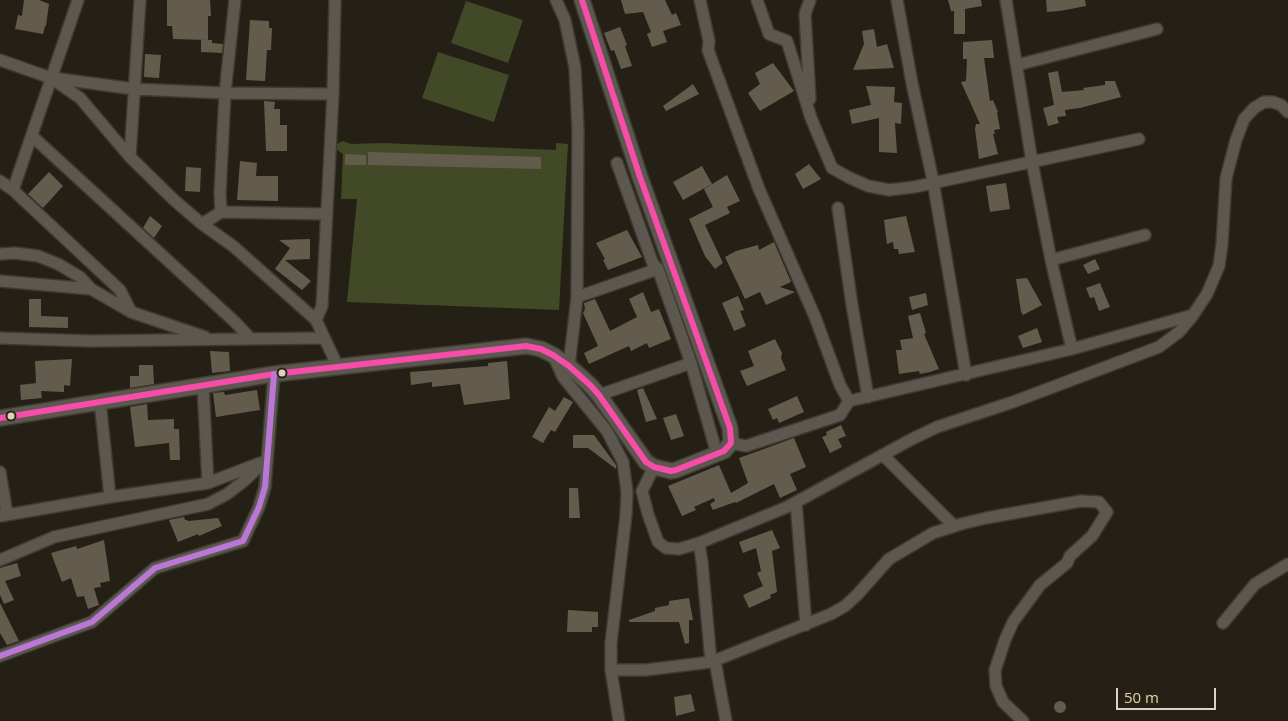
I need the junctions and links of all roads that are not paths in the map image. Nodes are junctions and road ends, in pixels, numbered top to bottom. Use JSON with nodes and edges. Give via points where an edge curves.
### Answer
{"nodes":[{"id":1,"x":78,"y":0,"type":"edge"},
{"id":2,"x":140,"y":0,"type":"edge"},
{"id":3,"x":235,"y":0,"type":"edge"},
{"id":4,"x":335,"y":0,"type":"edge"},
{"id":5,"x":556,"y":0,"type":"edge"},
{"id":6,"x":582,"y":0,"type":"edge"},
{"id":7,"x":700,"y":0,"type":"edge"},
{"id":8,"x":757,"y":0,"type":"edge"},
{"id":9,"x":810,"y":0,"type":"edge"},
{"id":10,"x":897,"y":0,"type":"edge"},
{"id":11,"x":1006,"y":0,"type":"edge"},
{"id":12,"x":1157,"y":29,"type":"dead end"},
{"id":13,"x":0,"y":60,"type":"edge"},
{"id":14,"x":1017,"y":66,"type":"junction"},
{"id":15,"x":51,"y":78,"type":"junction"},
{"id":16,"x":134,"y":88,"type":"junction"},
{"id":17,"x":225,"y":93,"type":"junction"},
{"id":18,"x":333,"y":94,"type":"junction"},
{"id":19,"x":1288,"y":112,"type":"edge"},
{"id":20,"x":811,"y":118,"type":"junction"},
{"id":21,"x":32,"y":136,"type":"junction"},
{"id":22,"x":1139,"y":139,"type":"dead end"},
{"id":23,"x":130,"y":157,"type":"junction"},
{"id":24,"x":1032,"y":162,"type":"junction"},
{"id":25,"x":617,"y":163,"type":"dead end"},
{"id":26,"x":0,"y":181,"type":"edge"},
{"id":27,"x":933,"y":181,"type":"junction"},
{"id":28,"x":12,"y":190,"type":"junction"},
{"id":29,"x":838,"y":208,"type":"dead end"},
{"id":30,"x":221,"y":212,"type":"junction"},
{"id":31,"x":327,"y":214,"type":"junction"},
{"id":32,"x":202,"y":224,"type":"junction"},
{"id":33,"x":1145,"y":235,"type":"dead end"},
{"id":34,"x":0,"y":254,"type":"edge"},
{"id":35,"x":1051,"y":260,"type":"junction"},
{"id":36,"x":658,"y":269,"type":"junction"},
{"id":37,"x":0,"y":281,"type":"edge"},
{"id":38,"x":91,"y":289,"type":"junction"},
{"id":39,"x":577,"y":297,"type":"junction"},
{"id":40,"x":131,"y":312,"type":"junction"},
{"id":41,"x":1193,"y":315,"type":"junction"},
{"id":42,"x":316,"y":320,"type":"junction"},
{"id":43,"x":0,"y":338,"type":"edge"},
{"id":44,"x":250,"y":338,"type":"junction"},
{"id":45,"x":323,"y":338,"type":"junction"},
{"id":46,"x":214,"y":340,"type":"junction"},
{"id":47,"x":1072,"y":349,"type":"junction"},
{"id":48,"x":553,"y":356,"type":"junction"},
{"id":49,"x":691,"y":363,"type":"junction"},
{"id":50,"x":338,"y":366,"type":"junction"},
{"id":51,"x":569,"y":366,"type":"junction"},
{"id":52,"x":274,"y":374,"type":"junction"},
{"id":53,"x":966,"y":375,"type":"junction"},
{"id":54,"x":203,"y":386,"type":"junction"},
{"id":55,"x":599,"y":395,"type":"junction"},
{"id":56,"x":868,"y":397,"type":"junction"},
{"id":57,"x":100,"y":401,"type":"junction"},
{"id":58,"x":849,"y":401,"type":"junction"},
{"id":59,"x":0,"y":418,"type":"edge"},
{"id":60,"x":731,"y":443,"type":"junction"},
{"id":61,"x":717,"y":454,"type":"junction"},
{"id":62,"x":882,"y":455,"type":"junction"},
{"id":63,"x":266,"y":460,"type":"junction"},
{"id":64,"x":654,"y":467,"type":"junction"},
{"id":65,"x":0,"y":472,"type":"edge"},
{"id":66,"x":208,"y":483,"type":"junction"},
{"id":67,"x":110,"y":497,"type":"junction"},
{"id":68,"x":796,"y":502,"type":"junction"},
{"id":69,"x":3,"y":515,"type":"edge"},
{"id":70,"x":954,"y":526,"type":"junction"},
{"id":71,"x":699,"y":543,"type":"junction"},
{"id":72,"x":0,"y":560,"type":"edge"},
{"id":73,"x":1288,"y":564,"type":"edge"},
{"id":74,"x":1223,"y":623,"type":"dead end"},
{"id":75,"x":806,"y":625,"type":"junction"},
{"id":76,"x":0,"y":656,"type":"edge"},
{"id":77,"x":713,"y":661,"type":"junction"},
{"id":78,"x":611,"y":670,"type":"junction"},
{"id":79,"x":619,"y":721,"type":"edge"},
{"id":80,"x":726,"y":721,"type":"edge"},
{"id":81,"x":1023,"y":721,"type":"edge"}],
"edges":[{"from":1,"to":15,"type":"street"},
{"from":2,"to":16,"type":"street"},
{"from":3,"to":17,"type":"street"},
{"from":4,"to":18,"type":"street"},
{"from":5,"to":39,"type":"street","via":[[565,20],[575,68]]},
{"from":6,"to":60,"type":"main road","via":[[640,177],[730,428]]},
{"from":7,"to":58,"type":"street","via":[[708,50],[759,188],[815,317],[830,363]]},
{"from":8,"to":20,"type":"street","via":[[769,34],[787,41]]},
{"from":9,"to":20,"type":"street","via":[[805,14]]},
{"from":10,"to":27,"type":"street"},
{"from":11,"to":14,"type":"street"},
{"from":12,"to":14,"type":"street"},
{"from":13,"to":15,"type":"street"},
{"from":14,"to":24,"type":"street"},
{"from":15,"to":16,"type":"street"},
{"from":15,"to":21,"type":"street"},
{"from":15,"to":23,"type":"street","via":[[80,98]]},
{"from":16,"to":17,"type":"street"},
{"from":16,"to":23,"type":"street"},
{"from":17,"to":18,"type":"street"},
{"from":17,"to":30,"type":"street"},
{"from":18,"to":31,"type":"street"},
{"from":19,"to":41,"type":"street","via":[[1281,105],[1264,102],[1244,119],[1226,178],[1219,266],[1207,294]]},
{"from":20,"to":27,"type":"street","via":[[832,168],[848,177],[888,190]]},
{"from":21,"to":28,"type":"street"},
{"from":21,"to":44,"type":"street"},
{"from":22,"to":24,"type":"street"},
{"from":23,"to":32,"type":"street"},
{"from":24,"to":27,"type":"street"},
{"from":24,"to":35,"type":"street"},
{"from":25,"to":36,"type":"street","via":[[653,264]]},
{"from":26,"to":28,"type":"street"},
{"from":27,"to":53,"type":"street"},
{"from":28,"to":40,"type":"street","via":[[120,290]]},
{"from":29,"to":56,"type":"street"},
{"from":30,"to":31,"type":"street"},
{"from":30,"to":32,"type":"street"},
{"from":31,"to":42,"type":"street","via":[[322,306]]},
{"from":32,"to":42,"type":"street","via":[[233,246]]},
{"from":33,"to":35,"type":"street"},
{"from":34,"to":38,"type":"street","via":[[38,256],[80,277]]},
{"from":35,"to":47,"type":"street"},
{"from":36,"to":39,"type":"street"},
{"from":36,"to":49,"type":"street"},
{"from":37,"to":38,"type":"street"},
{"from":38,"to":40,"type":"street"},
{"from":39,"to":51,"type":"street"},
{"from":40,"to":46,"type":"street"},
{"from":41,"to":47,"type":"street"},
{"from":41,"to":62,"type":"street","via":[[1179,332],[1159,347],[937,427]]},
{"from":42,"to":45,"type":"street"},
{"from":43,"to":46,"type":"street"},
{"from":44,"to":45,"type":"street"},
{"from":44,"to":46,"type":"street"},
{"from":45,"to":50,"type":"street"},
{"from":47,"to":53,"type":"street"},
{"from":48,"to":50,"type":"main road","via":[[526,346]]},
{"from":48,"to":51,"type":"main road"},
{"from":48,"to":78,"type":"street","via":[[564,377],[607,431],[623,462],[626,515],[611,643]]},
{"from":49,"to":55,"type":"street"},
{"from":49,"to":61,"type":"street"},
{"from":50,"to":52,"type":"main road"},
{"from":51,"to":55,"type":"main road"},
{"from":52,"to":54,"type":"main road"},
{"from":52,"to":63,"type":"street"},
{"from":53,"to":56,"type":"street"},
{"from":54,"to":57,"type":"main road"},
{"from":54,"to":66,"type":"street"},
{"from":55,"to":64,"type":"main road","via":[[646,462]]},
{"from":56,"to":58,"type":"street"},
{"from":57,"to":59,"type":"main road"},
{"from":57,"to":67,"type":"street"},
{"from":58,"to":60,"type":"street","via":[[840,415],[746,446]]},
{"from":60,"to":61,"type":"main road"},
{"from":61,"to":64,"type":"main road","via":[[676,470]]},
{"from":62,"to":68,"type":"street"},
{"from":62,"to":70,"type":"street"},
{"from":63,"to":66,"type":"street"},
{"from":63,"to":72,"type":"street","via":[[227,494],[208,504],[54,537]]},
{"from":63,"to":76,"type":"street","via":[[265,487],[242,541],[156,568],[92,622]]},
{"from":64,"to":71,"type":"street","via":[[642,491],[658,542],[666,548]]},
{"from":65,"to":69,"type":"street"},
{"from":66,"to":67,"type":"street"},
{"from":67,"to":69,"type":"street"},
{"from":68,"to":71,"type":"street"},
{"from":68,"to":75,"type":"street"},
{"from":70,"to":75,"type":"street","via":[[889,559],[845,606]]},
{"from":70,"to":81,"type":"street","via":[[1081,501],[1099,502],[1107,512],[1092,536],[1025,603],[1005,640],[996,670],[996,686],[1003,702]]},
{"from":71,"to":77,"type":"street"},
{"from":73,"to":74,"type":"street","via":[[1255,584]]},
{"from":75,"to":77,"type":"street"},
{"from":77,"to":78,"type":"street","via":[[646,670]]},
{"from":77,"to":80,"type":"street"},
{"from":78,"to":79,"type":"street"}]}
